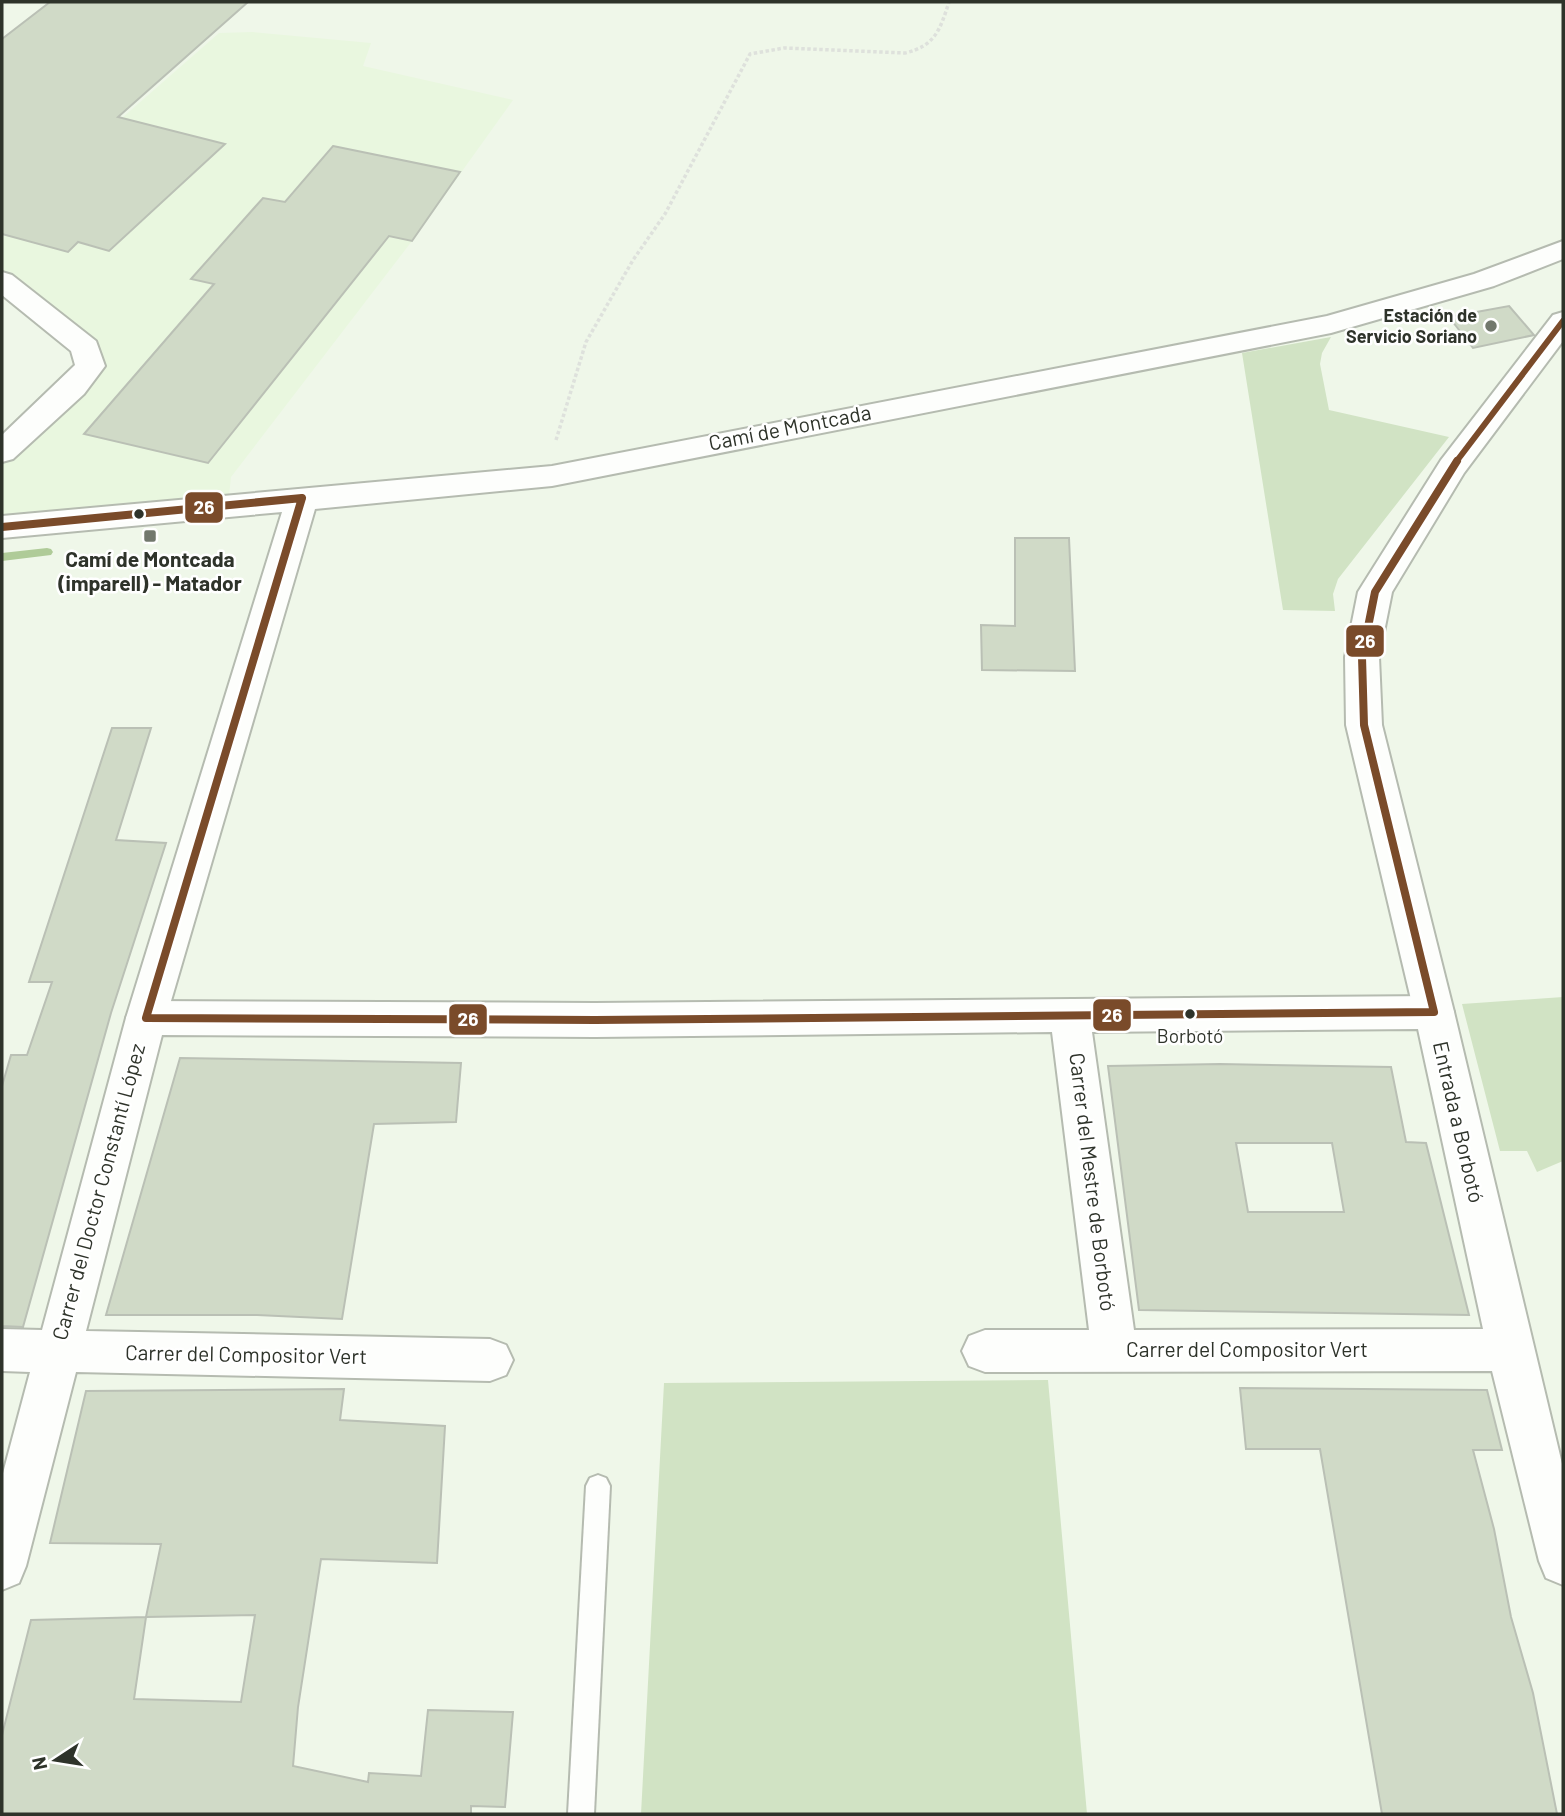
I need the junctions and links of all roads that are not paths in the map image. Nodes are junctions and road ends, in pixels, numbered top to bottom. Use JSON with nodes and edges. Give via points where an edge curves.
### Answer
{"nodes":[{"id":1,"x":1563,"y":249,"type":"edge"},
{"id":2,"x":2,"y":281,"type":"edge"},
{"id":3,"x":1563,"y":321,"type":"edge"},
{"id":4,"x":2,"y":452,"type":"edge"},
{"id":5,"x":302,"y":498,"type":"junction"},
{"id":6,"x":2,"y":527,"type":"edge"},
{"id":7,"x":1434,"y":1012,"type":"junction"},
{"id":8,"x":1070,"y":1015,"type":"junction"},
{"id":9,"x":146,"y":1018,"type":"junction"},
{"id":10,"x":2,"y":1350,"type":"edge"},
{"id":11,"x":1114,"y":1350,"type":"junction"},
{"id":12,"x":1510,"y":1350,"type":"junction"},
{"id":13,"x":56,"y":1351,"type":"junction"},
{"id":14,"x":985,"y":1351,"type":"dead end"},
{"id":15,"x":490,"y":1360,"type":"dead end"},
{"id":16,"x":598,"y":1486,"type":"dead end"},
{"id":17,"x":1563,"y":1562,"type":"edge"},
{"id":18,"x":2,"y":1566,"type":"edge"},
{"id":19,"x":581,"y":1814,"type":"edge"}],
"edges":[{"from":1,"to":5,"type":"street","name":"Camí de Montcada","via":[[1484,280],[1331,324],[552,476]]},
{"from":2,"to":4,"type":"street","via":[[85,347],[90,366]]},
{"from":3,"to":7,"type":"street","name":"Entrada a Borbotó","via":[[1452,467],[1375,592],[1362,657],[1364,725]]},
{"from":5,"to":6,"type":"street","name":"Camí de Montcada"},
{"from":5,"to":9,"type":"street","name":"Carrer del Doctor Constantí López"},
{"from":7,"to":8,"type":"street"},
{"from":7,"to":12,"type":"street","name":"Entrada a Borbotó"},
{"from":8,"to":9,"type":"street"},
{"from":8,"to":11,"type":"street","name":"Carrer del Mestre de Borbotó"},
{"from":9,"to":13,"type":"street","name":"Carrer del Doctor Constantí López"},
{"from":10,"to":13,"type":"street","name":"Carrer del Compositor Vert"},
{"from":11,"to":12,"type":"street","name":"Carrer del Compositor Vert"},
{"from":11,"to":14,"type":"street","name":"Carrer del Compositor Vert"},
{"from":12,"to":17,"type":"street","name":"Entrada a Borbotó"},
{"from":13,"to":15,"type":"street","name":"Carrer del Compositor Vert"},
{"from":13,"to":18,"type":"street","name":"Carrer del Doctor Constantí López"},
{"from":16,"to":19,"type":"lane"}]}
